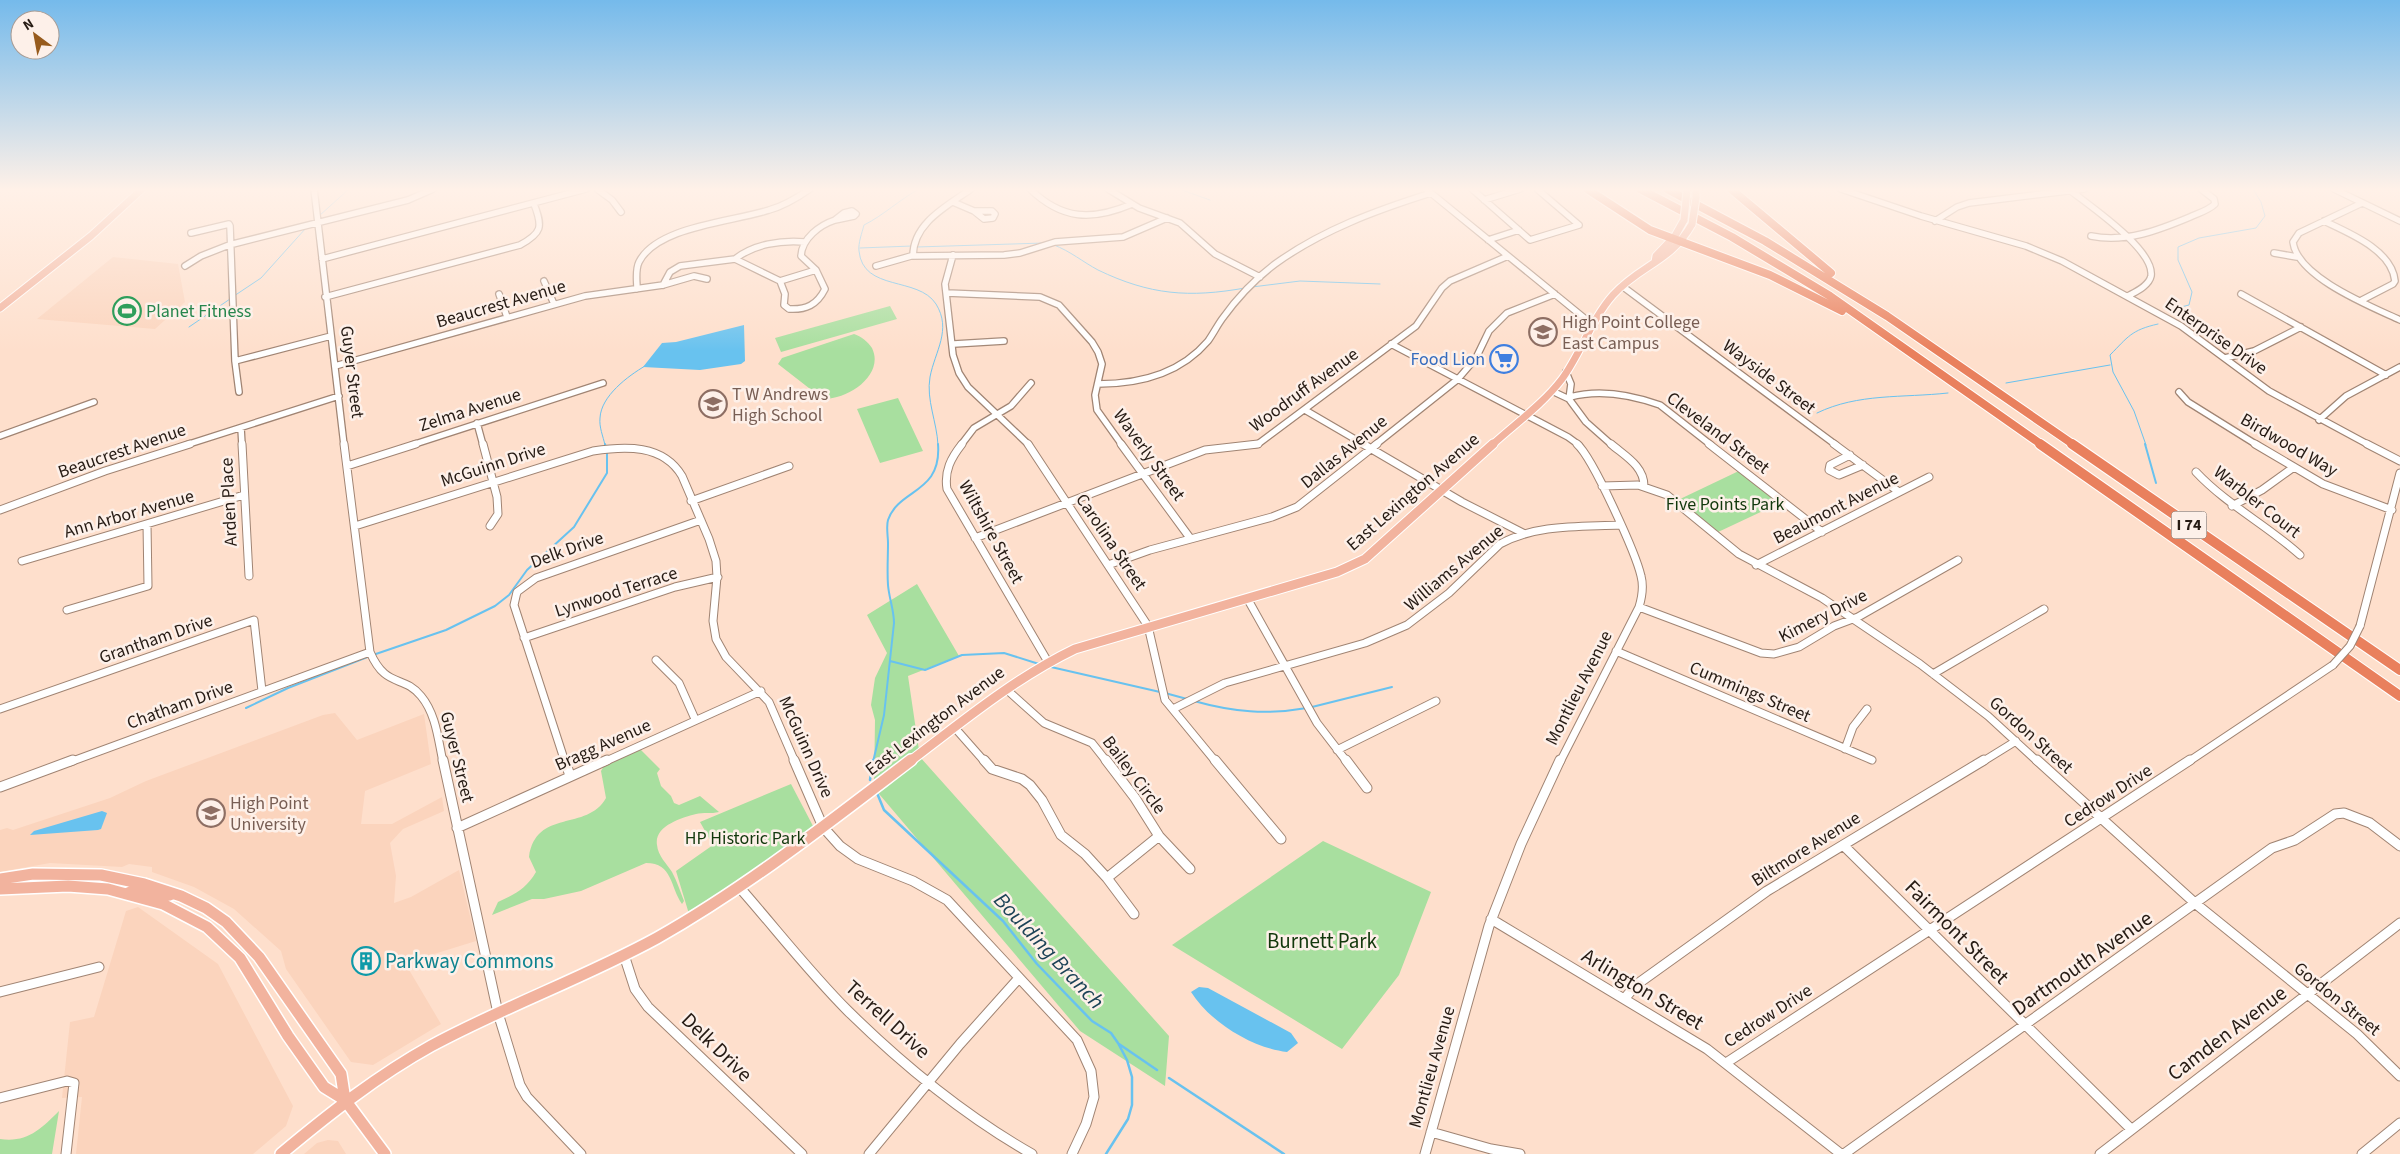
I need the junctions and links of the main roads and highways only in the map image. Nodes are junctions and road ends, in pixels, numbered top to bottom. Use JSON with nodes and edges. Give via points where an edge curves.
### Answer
{"nodes":[{"id":1,"x":83,"y":243,"type":"edge"},
{"id":2,"x":1668,"y":243,"type":"edge"},
{"id":3,"x":1681,"y":243,"type":"joint"},
{"id":4,"x":1743,"y":243,"type":"edge"},
{"id":5,"x":1768,"y":243,"type":"edge"},
{"id":6,"x":1794,"y":243,"type":"edge"},
{"id":7,"x":1655,"y":262,"type":"junction"},
{"id":8,"x":0,"y":308,"type":"edge"},
{"id":9,"x":1887,"y":316,"type":"junction"},
{"id":10,"x":1889,"y":338,"type":"junction"},
{"id":11,"x":2400,"y":670,"type":"edge"},
{"id":12,"x":2400,"y":696,"type":"edge"},
{"id":13,"x":0,"y":878,"type":"edge"},
{"id":14,"x":129,"y":880,"type":"junction"},
{"id":15,"x":23,"y":887,"type":"junction"},
{"id":16,"x":0,"y":889,"type":"edge"},
{"id":17,"x":128,"y":893,"type":"junction"},
{"id":18,"x":176,"y":894,"type":"junction"},
{"id":19,"x":345,"y":1100,"type":"junction"},
{"id":20,"x":281,"y":1154,"type":"edge"},
{"id":21,"x":385,"y":1154,"type":"edge"}],
"edges":[{"from":1,"to":8,"type":"main road"},
{"from":2,"to":7,"type":"main road","via":[[1656,256]]},
{"from":3,"to":7,"type":"main road","name":"East Lexington Avenue","via":[[1664,260]]},
{"from":3,"to":10,"type":"highway","via":[[1787,283]]},
{"from":4,"to":10,"type":"highway","number":"I 74","via":[[1830,296]]},
{"from":5,"to":9,"type":"highway","number":"I 74"},
{"from":6,"to":9,"type":"highway"},
{"from":7,"to":19,"type":"main road","name":"East Lexington Avenue","via":[[1610,299],[1552,391],[1354,565],[1075,649],[1048,662],[1006,689],[824,827],[704,911],[624,955],[412,1057]]},
{"from":9,"to":11,"type":"highway","number":"I 74"},
{"from":10,"to":12,"type":"highway","number":"I 74"},
{"from":13,"to":14,"type":"main road","via":[[63,874]]},
{"from":14,"to":15,"type":"main road","via":[[118,885],[57,880]]},
{"from":14,"to":18,"type":"main road"},
{"from":15,"to":16,"type":"main road"},
{"from":15,"to":17,"type":"main road","via":[[68,886]]},
{"from":17,"to":18,"type":"main road","via":[[137,889],[159,896]]},
{"from":17,"to":19,"type":"main road","via":[[163,904],[207,927],[240,958],[324,1087]]},
{"from":18,"to":19,"type":"main road","via":[[220,917],[259,956],[341,1074]]},
{"from":19,"to":20,"type":"main road","name":"East Lexington Avenue"},
{"from":19,"to":21,"type":"main road"}]}
